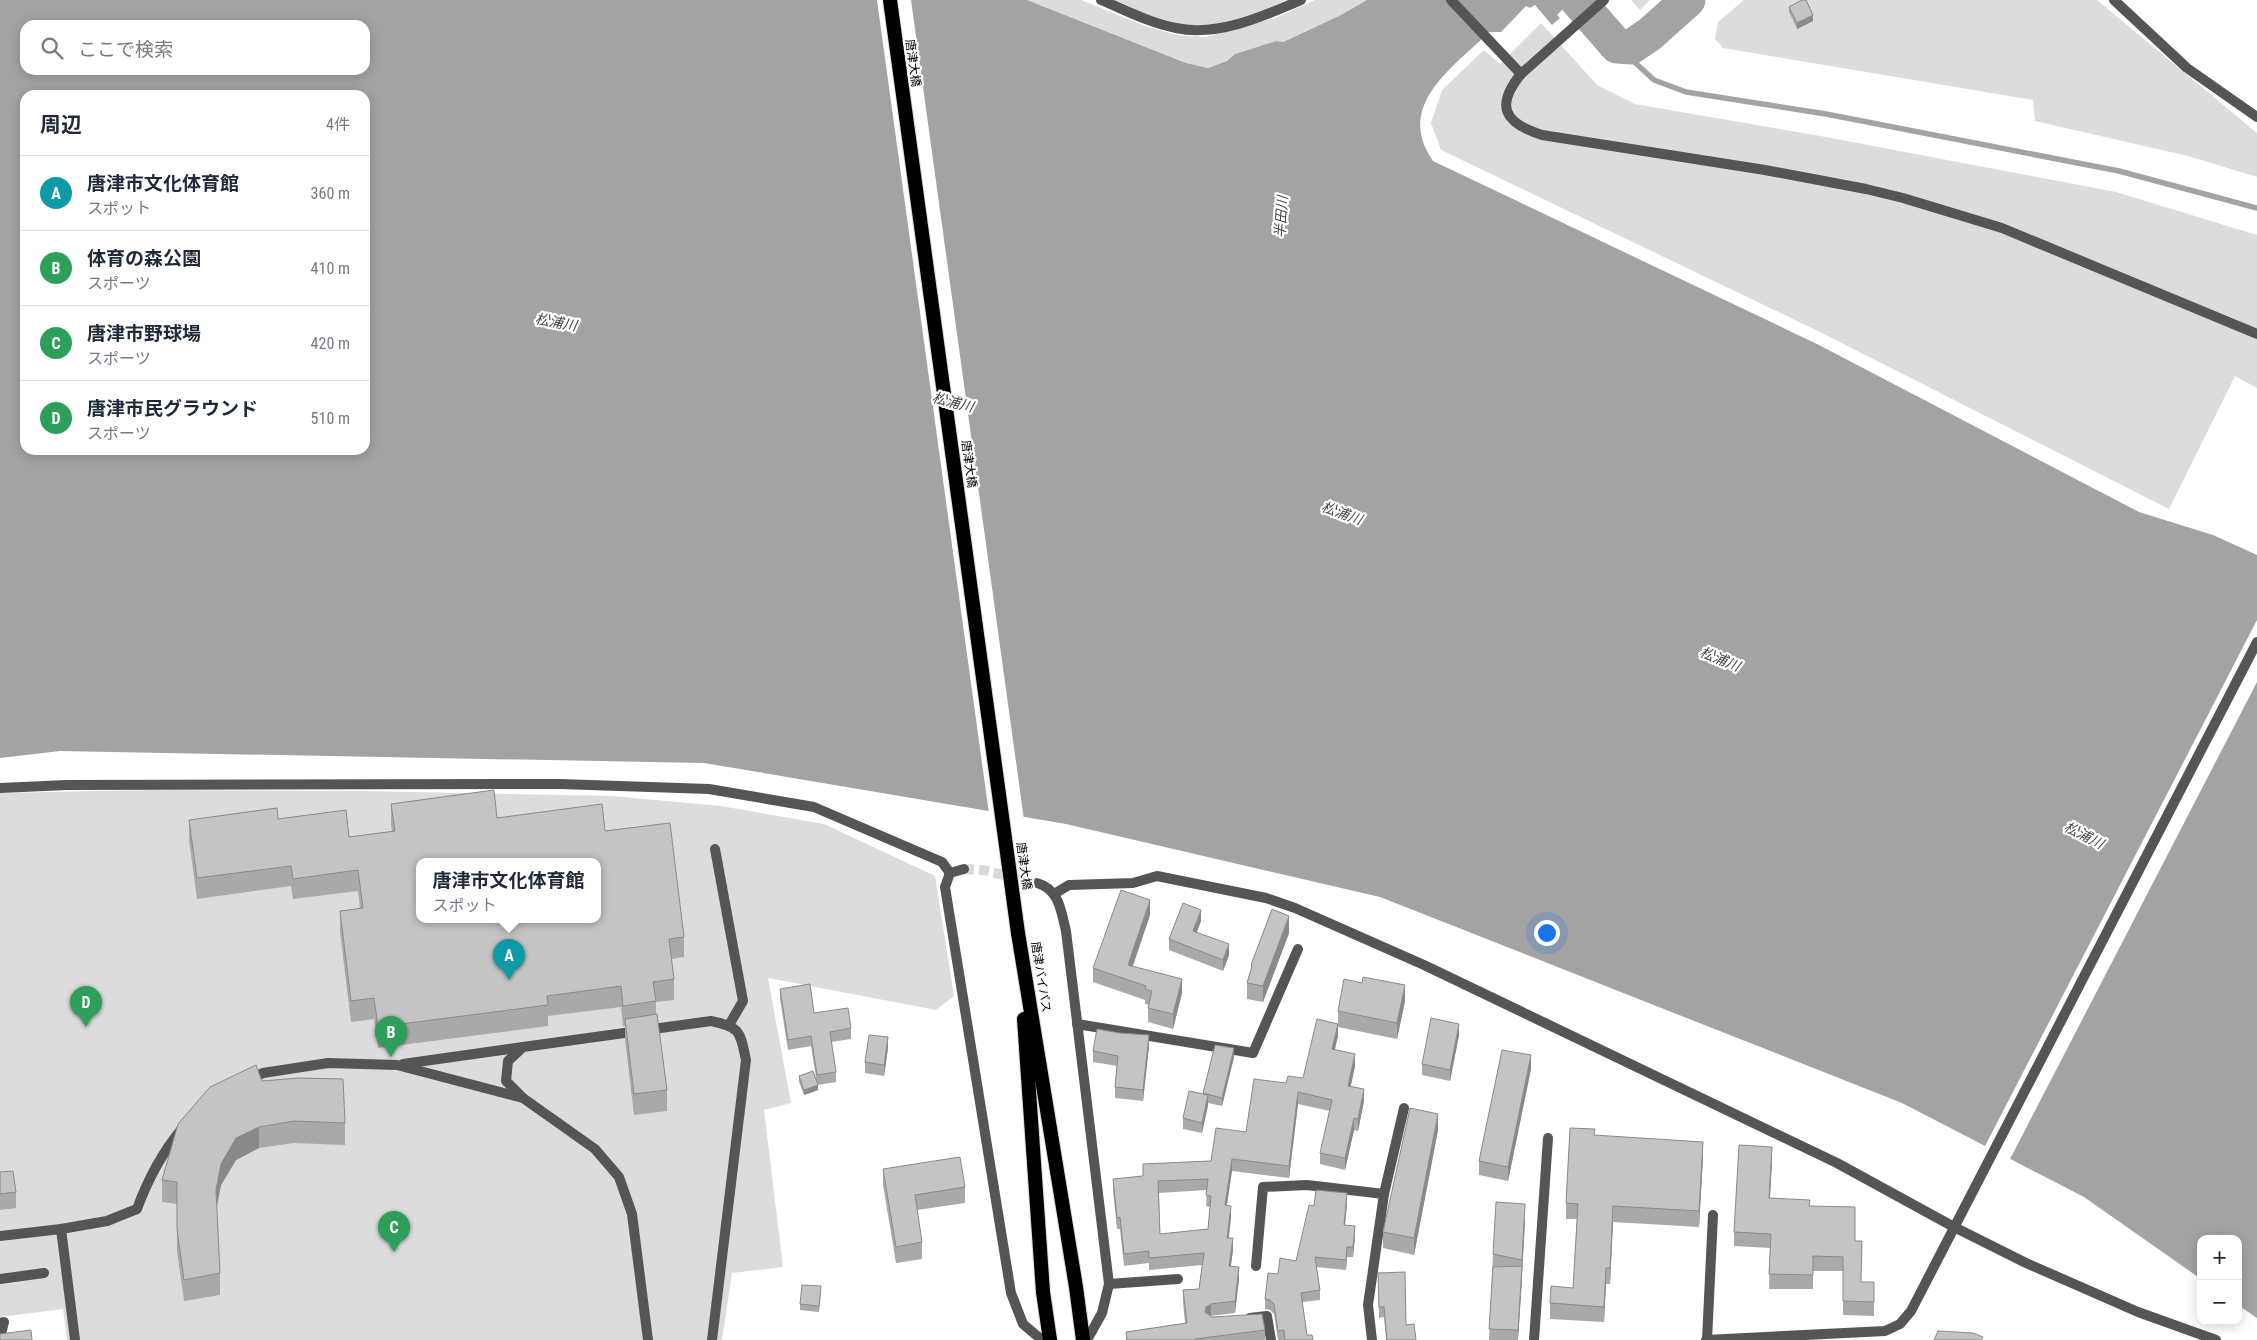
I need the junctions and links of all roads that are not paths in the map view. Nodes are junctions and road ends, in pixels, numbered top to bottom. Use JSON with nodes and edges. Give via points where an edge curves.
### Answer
{"nodes":[{"id":1,"x":890,"y":0,"type":"edge"},
{"id":2,"x":1101,"y":0,"type":"edge"},
{"id":3,"x":1301,"y":0,"type":"edge"},
{"id":4,"x":1451,"y":0,"type":"edge"},
{"id":5,"x":1604,"y":0,"type":"edge"},
{"id":6,"x":2114,"y":0,"type":"edge"},
{"id":7,"x":1521,"y":74,"type":"junction"},
{"id":8,"x":2257,"y":117,"type":"edge"},
{"id":9,"x":2257,"y":334,"type":"edge"},
{"id":10,"x":2257,"y":642,"type":"edge"},
{"id":11,"x":0,"y":788,"type":"edge"},
{"id":12,"x":715,"y":849,"type":"dead end"},
{"id":13,"x":964,"y":869,"type":"tunnel mouth"},
{"id":14,"x":950,"y":873,"type":"junction"},
{"id":15,"x":1037,"y":883,"type":"tunnel mouth"},
{"id":16,"x":1054,"y":894,"type":"junction"},
{"id":17,"x":1018,"y":933,"type":"junction"},
{"id":18,"x":1298,"y":949,"type":"dead end"},
{"id":19,"x":1077,"y":1024,"type":"junction"},
{"id":20,"x":729,"y":1025,"type":"junction"},
{"id":21,"x":523,"y":1047,"type":"junction"},
{"id":22,"x":397,"y":1065,"type":"junction"},
{"id":23,"x":237,"y":1086,"type":"edge"},
{"id":24,"x":523,"y":1098,"type":"junction"},
{"id":25,"x":1404,"y":1108,"type":"dead end"},
{"id":26,"x":190,"y":1119,"type":"edge"},
{"id":27,"x":1548,"y":1138,"type":"dead end"},
{"id":28,"x":1384,"y":1194,"type":"junction"},
{"id":29,"x":1713,"y":1215,"type":"dead end"},
{"id":30,"x":1954,"y":1227,"type":"junction"},
{"id":31,"x":61,"y":1230,"type":"junction"},
{"id":32,"x":0,"y":1236,"type":"edge"},
{"id":33,"x":1256,"y":1266,"type":"dead end"},
{"id":34,"x":44,"y":1273,"type":"dead end"},
{"id":35,"x":0,"y":1279,"type":"edge"},
{"id":36,"x":1178,"y":1279,"type":"dead end"},
{"id":37,"x":1109,"y":1284,"type":"junction"},
{"id":38,"x":1240,"y":1319,"type":"edge"},
{"id":39,"x":0,"y":1323,"type":"edge"},
{"id":40,"x":0,"y":1338,"type":"edge"},
{"id":41,"x":1740,"y":1339,"type":"edge"},
{"id":42,"x":75,"y":1340,"type":"edge"},
{"id":43,"x":648,"y":1340,"type":"edge"},
{"id":44,"x":712,"y":1340,"type":"edge"},
{"id":45,"x":1042,"y":1340,"type":"edge"},
{"id":46,"x":1050,"y":1340,"type":"edge"},
{"id":47,"x":1083,"y":1340,"type":"edge"},
{"id":48,"x":1087,"y":1340,"type":"edge"},
{"id":49,"x":1271,"y":1340,"type":"edge"},
{"id":50,"x":1372,"y":1340,"type":"edge"},
{"id":51,"x":1534,"y":1340,"type":"edge"},
{"id":52,"x":1706,"y":1340,"type":"edge"},
{"id":53,"x":2216,"y":1340,"type":"edge"}],
"edges":[{"from":1,"to":17,"type":"highway","name":"唐津大橋","bridge":true},
{"from":2,"to":3,"type":"street","via":[[1177,29],[1204,31],[1239,23]]},
{"from":4,"to":7,"type":"street"},
{"from":5,"to":7,"type":"street"},
{"from":6,"to":8,"type":"street","via":[[2187,68]]},
{"from":7,"to":9,"type":"street","via":[[1507,96],[1506,106],[1509,116],[1526,130],[1774,172],[1903,198],[2002,228]]},
{"from":10,"to":30,"type":"street"},
{"from":11,"to":14,"type":"street","via":[[67,785],[560,784],[709,789],[814,807],[942,862]]},
{"from":12,"to":20,"type":"street","via":[[743,1001]]},
{"from":13,"to":14,"type":"street"},
{"from":14,"to":45,"type":"street","via":[[945,887],[1011,1293],[1023,1324]]},
{"from":15,"to":16,"type":"street","via":[[1045,885]]},
{"from":16,"to":19,"type":"street","via":[[1066,931]]},
{"from":16,"to":30,"type":"street","via":[[1069,885],[1133,883],[1157,876],[1266,898],[1295,908],[1424,965],[1828,1159]]},
{"from":17,"to":46,"type":"highway","name":"唐津バイパス","via":[[1043,1292]]},
{"from":17,"to":47,"type":"highway","name":"唐津バイパス"},
{"from":18,"to":19,"type":"street","via":[[1253,1053]]},
{"from":19,"to":37,"type":"street"},
{"from":20,"to":21,"type":"street","via":[[711,1021]]},
{"from":20,"to":44,"type":"street","via":[[741,1036],[746,1060]]},
{"from":21,"to":22,"type":"street"},
{"from":21,"to":24,"type":"street","via":[[508,1061],[506,1081]]},
{"from":22,"to":23,"type":"street","via":[[328,1064],[262,1073]]},
{"from":22,"to":24,"type":"street"},
{"from":24,"to":43,"type":"street","via":[[594,1149],[619,1177],[632,1214]]},
{"from":25,"to":28,"type":"street"},
{"from":26,"to":31,"type":"street","via":[[166,1149],[137,1209],[107,1221]]},
{"from":27,"to":51,"type":"street"},
{"from":28,"to":33,"type":"street","via":[[1307,1185],[1263,1187]]},
{"from":28,"to":50,"type":"street","via":[[1368,1305]]},
{"from":29,"to":52,"type":"street"},
{"from":30,"to":41,"type":"street","via":[[1911,1311],[1900,1324],[1885,1332]]},
{"from":30,"to":53,"type":"street","via":[[2138,1312]]},
{"from":31,"to":32,"type":"street"},
{"from":31,"to":42,"type":"street"},
{"from":34,"to":35,"type":"street"},
{"from":36,"to":37,"type":"street"},
{"from":37,"to":48,"type":"street","via":[[1102,1313]]},
{"from":38,"to":49,"type":"street","via":[[1267,1316]]},
{"from":39,"to":40,"type":"street","via":[[4,1322]]},
{"from":41,"to":52,"type":"street"}]}
